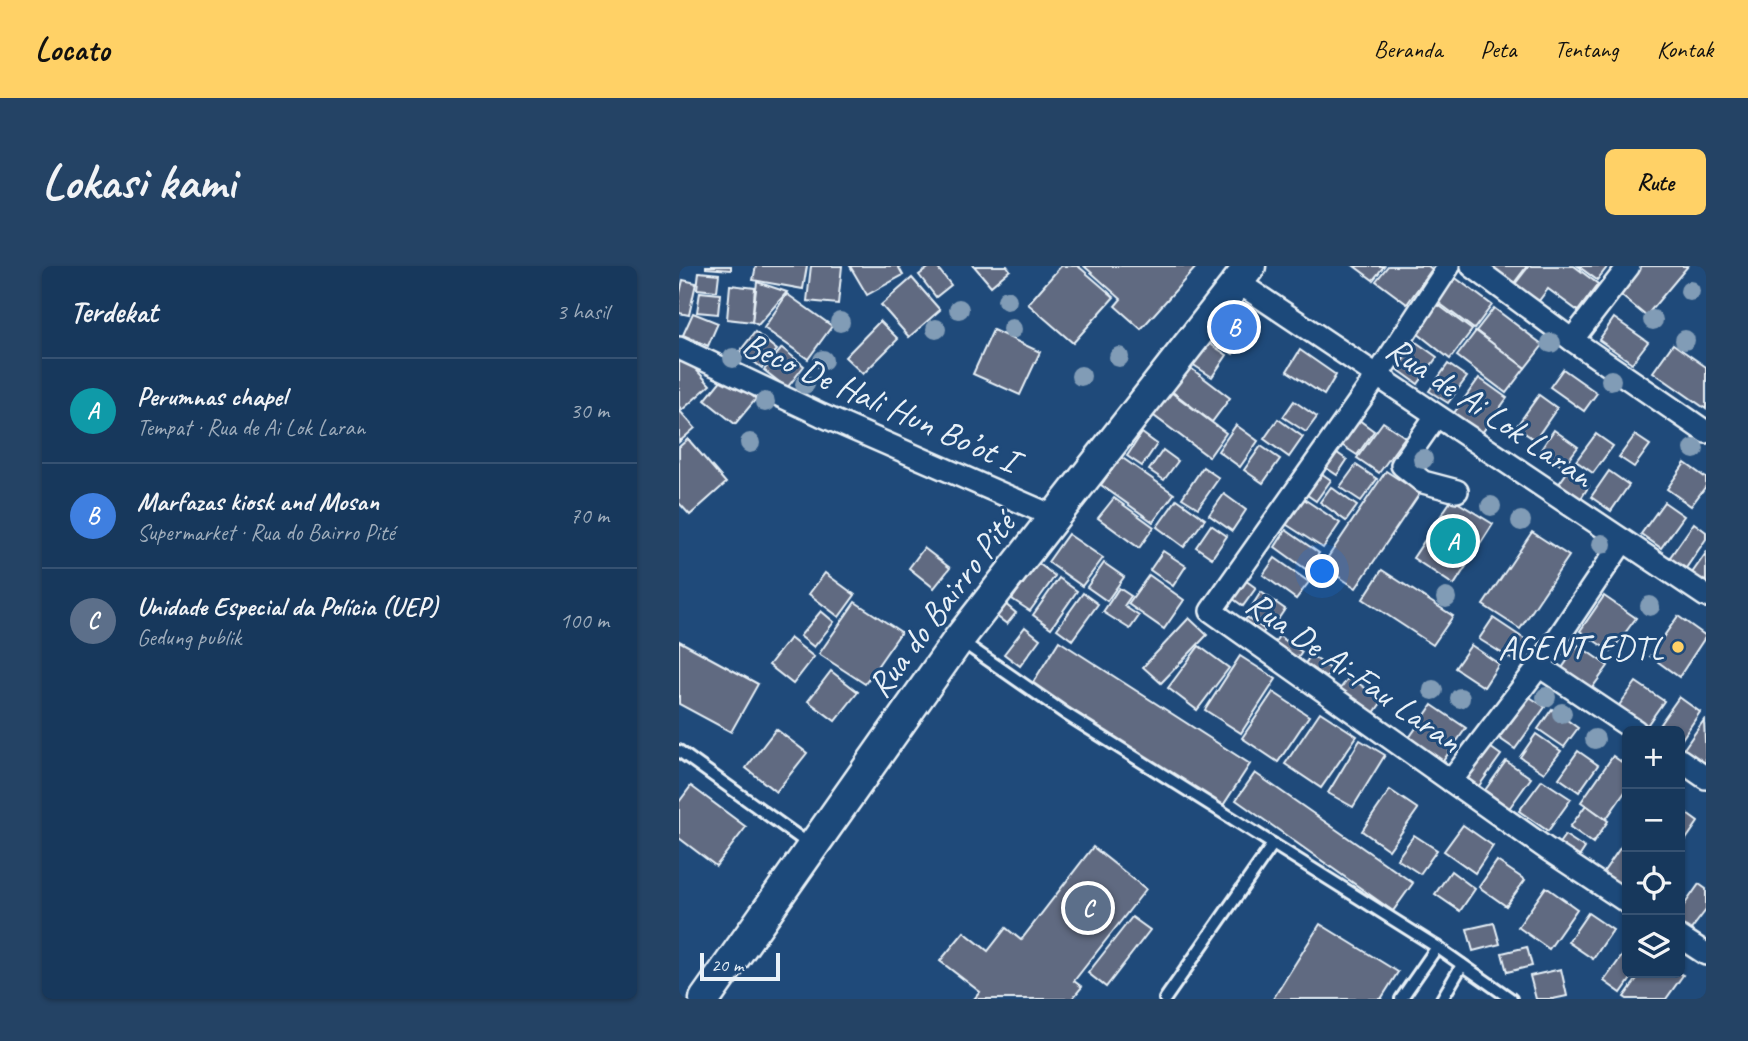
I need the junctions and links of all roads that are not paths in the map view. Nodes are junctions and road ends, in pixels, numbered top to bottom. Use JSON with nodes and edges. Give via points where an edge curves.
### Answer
{"nodes":[{"id":1,"x":1449,"y":266,"type":"edge"},
{"id":2,"x":1472,"y":266,"type":"edge"},
{"id":3,"x":1629,"y":266,"type":"edge"},
{"id":4,"x":1244,"y":274,"type":"edge"},
{"id":5,"x":1572,"y":340,"type":"junction"},
{"id":6,"x":679,"y":348,"type":"edge"},
{"id":7,"x":1377,"y":376,"type":"junction"},
{"id":8,"x":1436,"y":416,"type":"junction"},
{"id":9,"x":1706,"y":432,"type":"edge"},
{"id":10,"x":1457,"y":491,"type":"dead end"},
{"id":11,"x":1055,"y":517,"type":"junction"},
{"id":12,"x":1623,"y":541,"type":"junction"},
{"id":13,"x":1706,"y":596,"type":"edge"},
{"id":14,"x":959,"y":639,"type":"junction"},
{"id":15,"x":1539,"y":666,"type":"junction"},
{"id":16,"x":1629,"y":726,"type":"edge"},
{"id":17,"x":679,"y":751,"type":"edge"},
{"id":18,"x":1685,"y":763,"type":"edge"},
{"id":19,"x":1706,"y":778,"type":"edge"},
{"id":20,"x":1451,"y":781,"type":"junction"},
{"id":21,"x":1273,"y":844,"type":"junction"},
{"id":22,"x":812,"y":847,"type":"junction"},
{"id":23,"x":1622,"y":899,"type":"edge"},
{"id":24,"x":1685,"y":940,"type":"edge"},
{"id":25,"x":1437,"y":947,"type":"junction"},
{"id":26,"x":1706,"y":954,"type":"edge"},
{"id":27,"x":1462,"y":965,"type":"junction"},
{"id":28,"x":705,"y":999,"type":"edge"},
{"id":29,"x":1165,"y":999,"type":"edge"},
{"id":30,"x":1401,"y":999,"type":"edge"},
{"id":31,"x":1442,"y":999,"type":"edge"},
{"id":32,"x":1511,"y":999,"type":"edge"}],
"edges":[{"from":1,"to":7,"type":"street"},
{"from":2,"to":5,"type":"street"},
{"from":3,"to":5,"type":"street"},
{"from":4,"to":7,"type":"street","name":"Rua de Ai Lok Laran"},
{"from":4,"to":11,"type":"main road","name":"Rua do Bairro Pité"},
{"from":5,"to":9,"type":"street"},
{"from":6,"to":11,"type":"street","name":"Beco De Hali Hun Bo’ot I"},
{"from":7,"to":8,"type":"street","name":"Rua de Ai Lok Laran"},
{"from":7,"to":20,"type":"street","name":"Rua De Ai-Fau Laran","via":[[1210,611]]},
{"from":8,"to":10,"type":"street","via":[[1402,466],[1423,482]]},
{"from":8,"to":12,"type":"street","name":"Rua de Ai Lok Laran"},
{"from":11,"to":14,"type":"main road","name":"Rua do Bairro Pité"},
{"from":12,"to":13,"type":"street","name":"Rua de Ai Lok Laran"},
{"from":12,"to":15,"type":"street"},
{"from":14,"to":21,"type":"lane","via":[[1066,714]]},
{"from":14,"to":22,"type":"main road","name":"Rua do Bairro Pité"},
{"from":15,"to":16,"type":"street"},
{"from":15,"to":20,"type":"street"},
{"from":17,"to":22,"type":"lane"},
{"from":18,"to":19,"type":"street"},
{"from":20,"to":23,"type":"street","name":"Rua De Ai-Fau Laran"},
{"from":21,"to":25,"type":"lane"},
{"from":21,"to":29,"type":"lane"},
{"from":22,"to":28,"type":"main road","name":"Rua do Bairro Pité"},
{"from":24,"to":26,"type":"street"},
{"from":25,"to":27,"type":"lane"},
{"from":25,"to":30,"type":"lane"},
{"from":27,"to":31,"type":"lane"},
{"from":27,"to":32,"type":"lane"}]}
